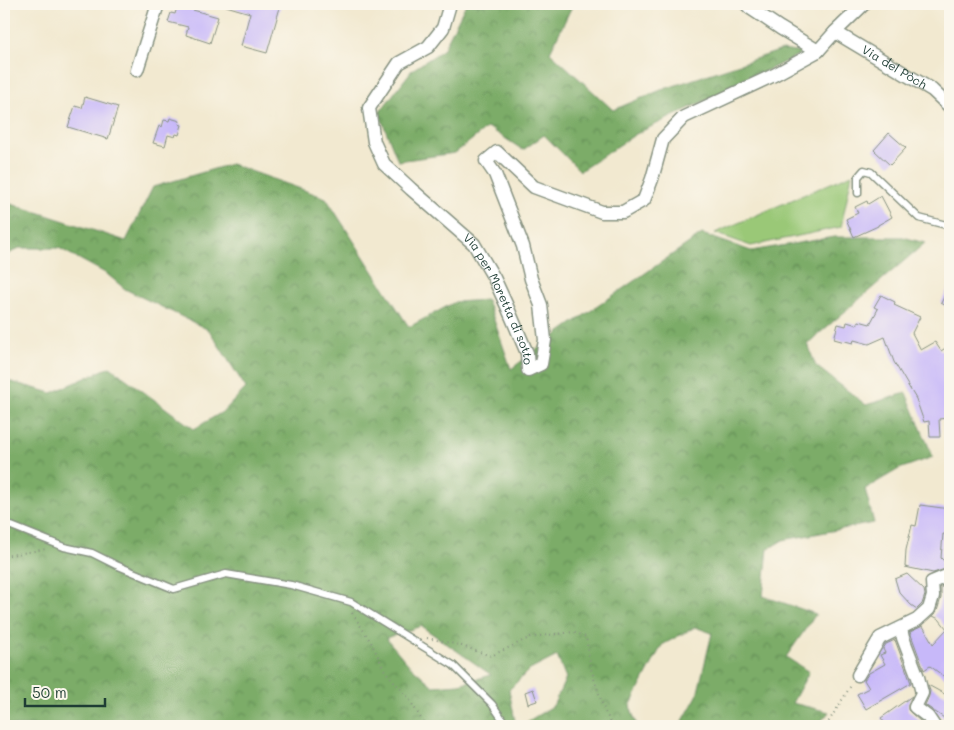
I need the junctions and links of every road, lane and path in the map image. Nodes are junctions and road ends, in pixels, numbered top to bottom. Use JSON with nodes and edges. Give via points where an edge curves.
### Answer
{"nodes":[{"id":1,"x":158,"y":4,"type":"edge"},
{"id":2,"x":450,"y":4,"type":"edge"},
{"id":3,"x":746,"y":4,"type":"edge"},
{"id":4,"x":864,"y":4,"type":"edge"},
{"id":5,"x":834,"y":32,"type":"junction"},
{"id":6,"x":818,"y":51,"type":"junction"},
{"id":7,"x":137,"y":70,"type":"dead end"},
{"id":8,"x":950,"y":106,"type":"edge"},
{"id":9,"x":858,"y":193,"type":"dead end"},
{"id":10,"x":950,"y":226,"type":"edge"},
{"id":11,"x":4,"y":523,"type":"edge"},
{"id":12,"x":64,"y":546,"type":"junction"},
{"id":13,"x":4,"y":556,"type":"edge"},
{"id":14,"x":950,"y":576,"type":"edge"},
{"id":15,"x":344,"y":600,"type":"junction"},
{"id":16,"x":901,"y":629,"type":"junction"},
{"id":17,"x":410,"y":638,"type":"junction"},
{"id":18,"x":858,"y":675,"type":"joint"},
{"id":19,"x":422,"y":726,"type":"edge"},
{"id":20,"x":506,"y":726,"type":"edge"},
{"id":21,"x":613,"y":726,"type":"edge"},
{"id":22,"x":826,"y":726,"type":"edge"},
{"id":23,"x":934,"y":726,"type":"edge"}],
"edges":[{"from":1,"to":7,"type":"street"},
{"from":2,"to":6,"type":"street","name":"Via per Moretta di sotto","via":[[443,28],[428,47],[400,63],[369,108],[374,142],[384,164],[474,244],[494,278],[527,353],[528,370],[541,364],[545,340],[541,305],[523,246],[495,174],[486,161],[497,152],[534,187],[602,212],[623,212],[644,200],[664,139],[684,117]]},
{"from":3,"to":6,"type":"street"},
{"from":4,"to":5,"type":"street","name":"Via per Moretta di sotto"},
{"from":5,"to":6,"type":"street","name":"Via per Moretta di sotto"},
{"from":5,"to":8,"type":"street","name":"Via del Pòch","via":[[932,90]]},
{"from":9,"to":10,"type":"lane","via":[[858,177],[864,170],[871,172],[919,218]]},
{"from":11,"to":12,"type":"lane"},
{"from":12,"to":13,"type":"path"},
{"from":12,"to":15,"type":"lane","via":[[92,553],[174,589],[226,574]]},
{"from":14,"to":16,"type":"street","via":[[932,582],[933,596],[929,609]]},
{"from":15,"to":17,"type":"lane"},
{"from":15,"to":19,"type":"path","via":[[384,671],[408,696],[424,723]]},
{"from":16,"to":18,"type":"street","via":[[880,638]]},
{"from":16,"to":23,"type":"street","via":[[922,693],[915,707]]},
{"from":17,"to":20,"type":"lane","via":[[453,665],[492,704]]},
{"from":17,"to":21,"type":"path","via":[[428,638],[491,656],[531,637],[574,632],[586,637],[591,669]]},
{"from":18,"to":22,"type":"path"}]}
